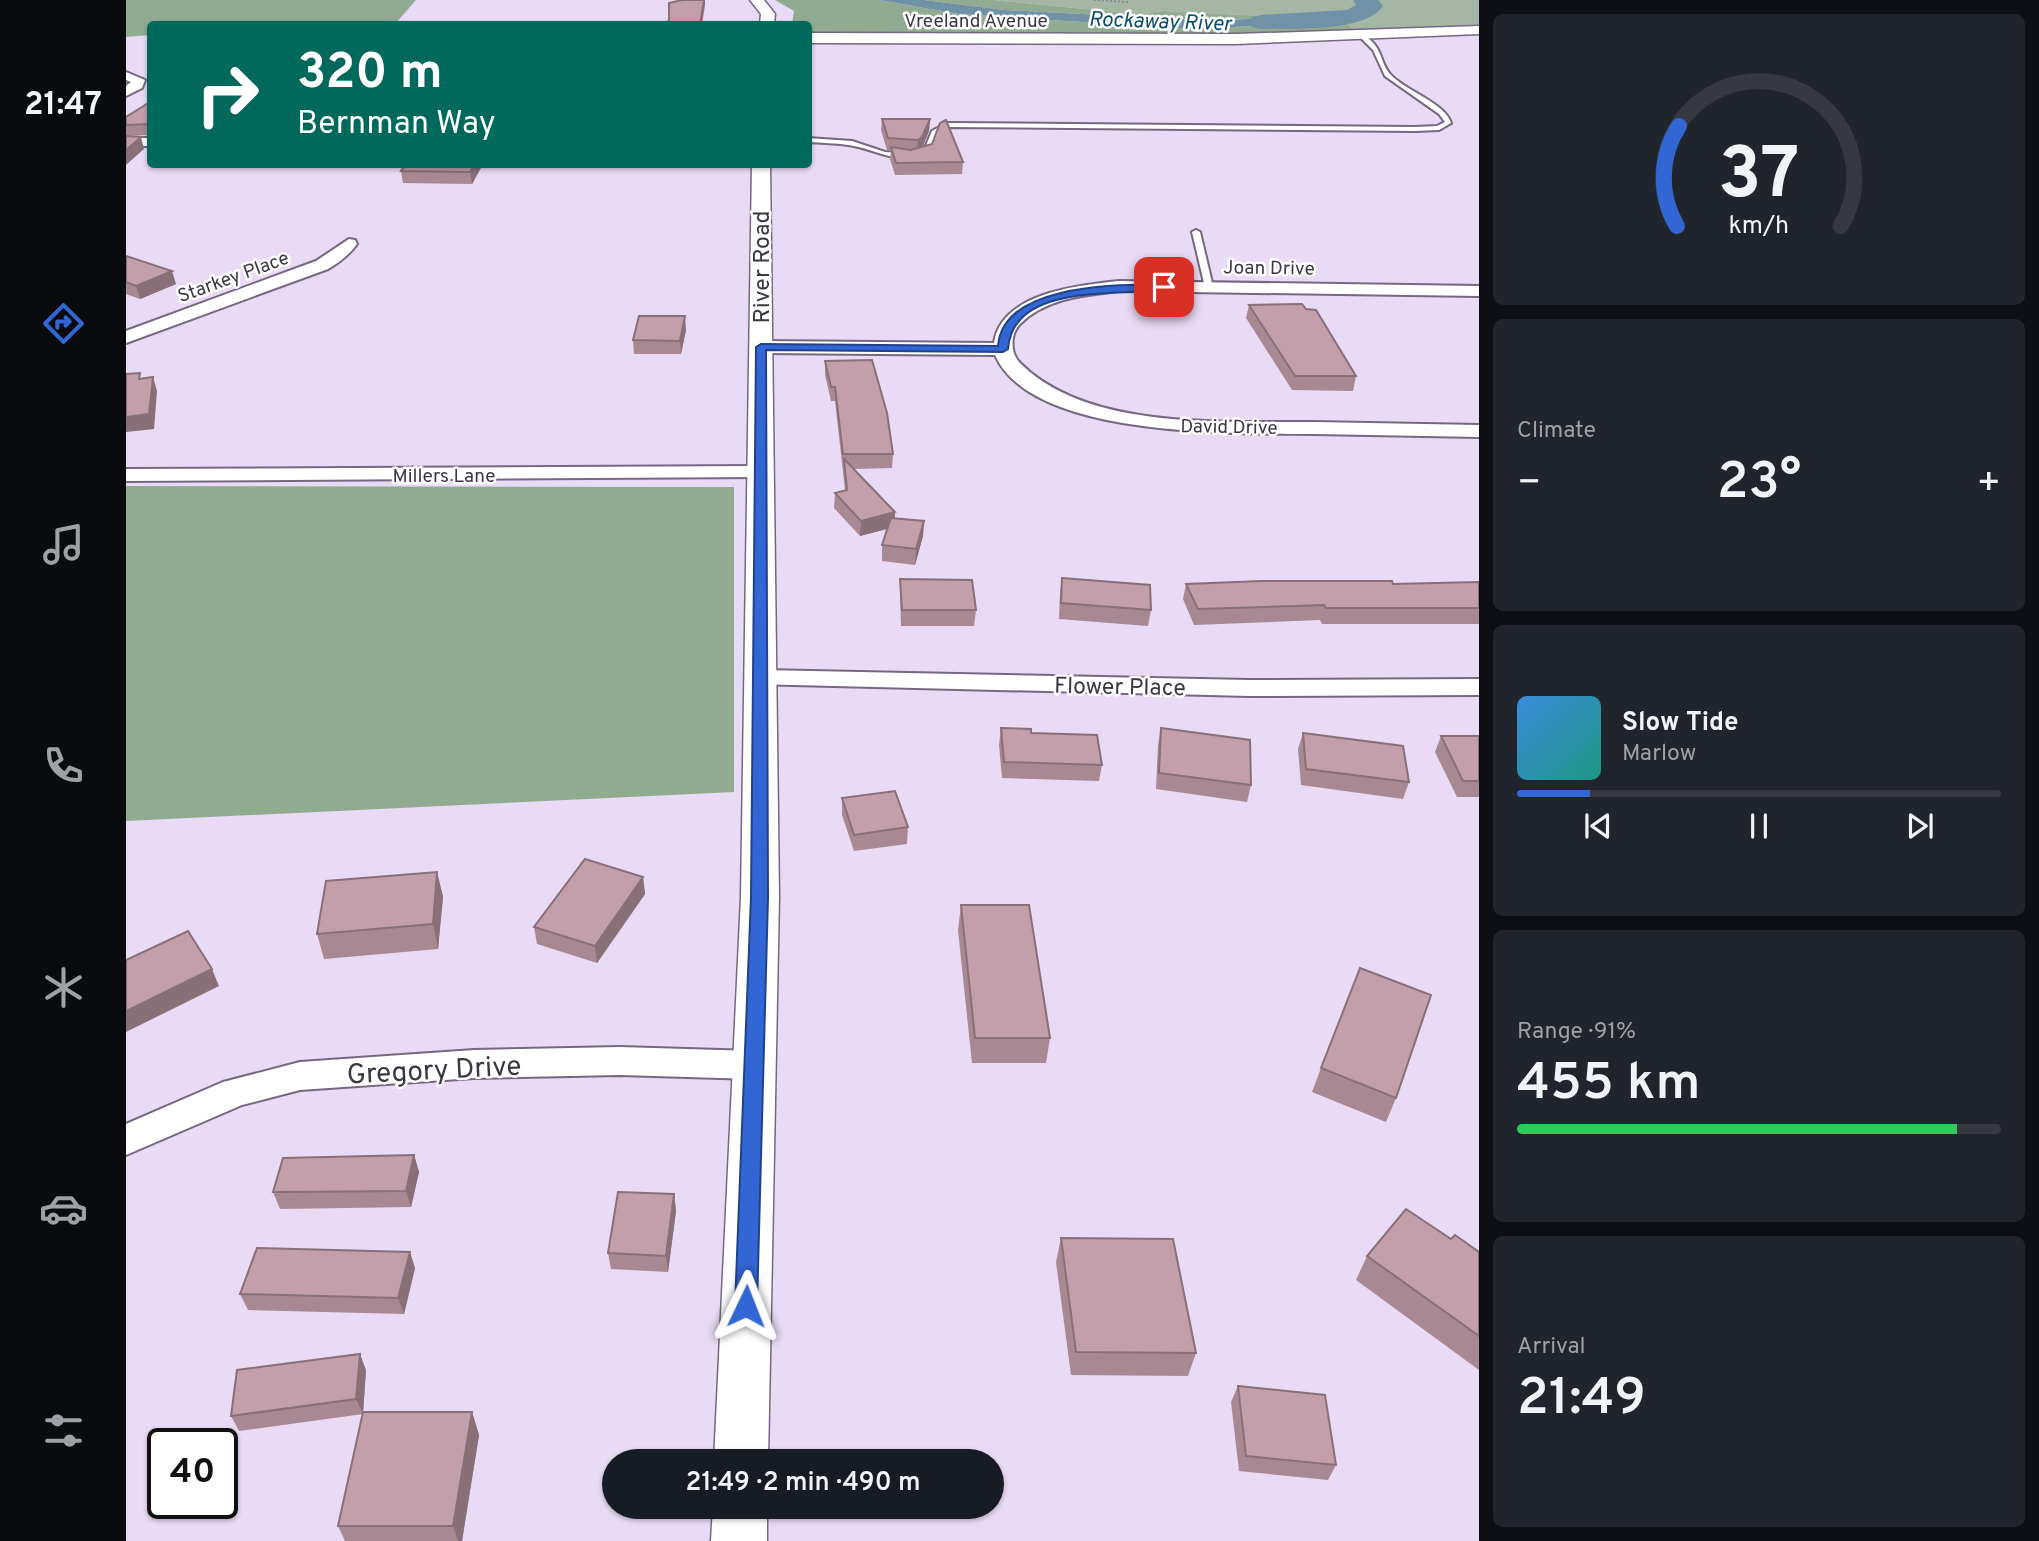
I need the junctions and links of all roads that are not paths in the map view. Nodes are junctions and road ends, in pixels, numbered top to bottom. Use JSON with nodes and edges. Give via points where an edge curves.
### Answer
{"nodes":[{"id":1,"x":757,"y":0,"type":"edge"},
{"id":2,"x":767,"y":21,"type":"edge"},
{"id":3,"x":1479,"y":30,"type":"edge"},
{"id":4,"x":1362,"y":36,"type":"junction"},
{"id":5,"x":812,"y":38,"type":"edge"},
{"id":6,"x":126,"y":76,"type":"edge"},
{"id":7,"x":126,"y":92,"type":"edge"},
{"id":8,"x":812,"y":140,"type":"edge"},
{"id":9,"x":126,"y":142,"type":"edge"},
{"id":10,"x":147,"y":142,"type":"edge"},
{"id":11,"x":761,"y":168,"type":"edge"},
{"id":12,"x":1196,"y":232,"type":"dead end"},
{"id":13,"x":349,"y":244,"type":"dead end"},
{"id":14,"x":1209,"y":287,"type":"junction"},
{"id":15,"x":1479,"y":291,"type":"edge"},
{"id":16,"x":126,"y":337,"type":"edge"},
{"id":17,"x":761,"y":347,"type":"junction"},
{"id":18,"x":1003,"y":349,"type":"junction"},
{"id":19,"x":1479,"y":431,"type":"edge"},
{"id":20,"x":761,"y":472,"type":"junction"},
{"id":21,"x":126,"y":475,"type":"edge"},
{"id":22,"x":762,"y":678,"type":"junction"},
{"id":23,"x":1479,"y":687,"type":"edge"},
{"id":24,"x":754,"y":1065,"type":"junction"},
{"id":25,"x":126,"y":1140,"type":"edge"},
{"id":26,"x":741,"y":1449,"type":"edge"},
{"id":27,"x":739,"y":1519,"type":"edge"},
{"id":28,"x":738,"y":1541,"type":"edge"}],
"edges":[{"from":1,"to":2,"type":"street","via":[[768,14]]},
{"from":3,"to":4,"type":"street","name":"Vreeland Avenue"},
{"from":4,"to":5,"type":"street","name":"Vreeland Avenue"},
{"from":4,"to":8,"type":"lane","via":[[1376,49],[1387,75],[1449,122],[1439,128],[1415,129],[947,125],[934,132],[927,151],[919,156]]},
{"from":6,"to":7,"type":"street","via":[[138,80]]},
{"from":9,"to":10,"type":"street"},
{"from":11,"to":17,"type":"street","name":"River Road"},
{"from":12,"to":14,"type":"lane"},
{"from":13,"to":16,"type":"street","name":"Starkey Place","via":[[336,257],[311,269]]},
{"from":14,"to":15,"type":"street","name":"Joan Drive"},
{"from":14,"to":18,"type":"street","name":"Joan Drive","via":[[1119,286],[1049,300],[1023,312],[1012,323],[1004,334]]},
{"from":17,"to":18,"type":"street"},
{"from":17,"to":20,"type":"street","name":"River Road"},
{"from":18,"to":19,"type":"street","name":"David Drive","via":[[1017,373],[1043,391],[1096,410],[1150,422]]},
{"from":20,"to":21,"type":"street","name":"Millers Lane"},
{"from":20,"to":22,"type":"street","name":"River Road"},
{"from":22,"to":23,"type":"street","name":"Flower Place","via":[[1249,688]]},
{"from":22,"to":24,"type":"street","name":"River Road"},
{"from":24,"to":25,"type":"street","name":"Gregory Drive","via":[[620,1061],[300,1076],[235,1092]]},
{"from":24,"to":26,"type":"street","name":"River Road"},
{"from":27,"to":28,"type":"street"}]}
